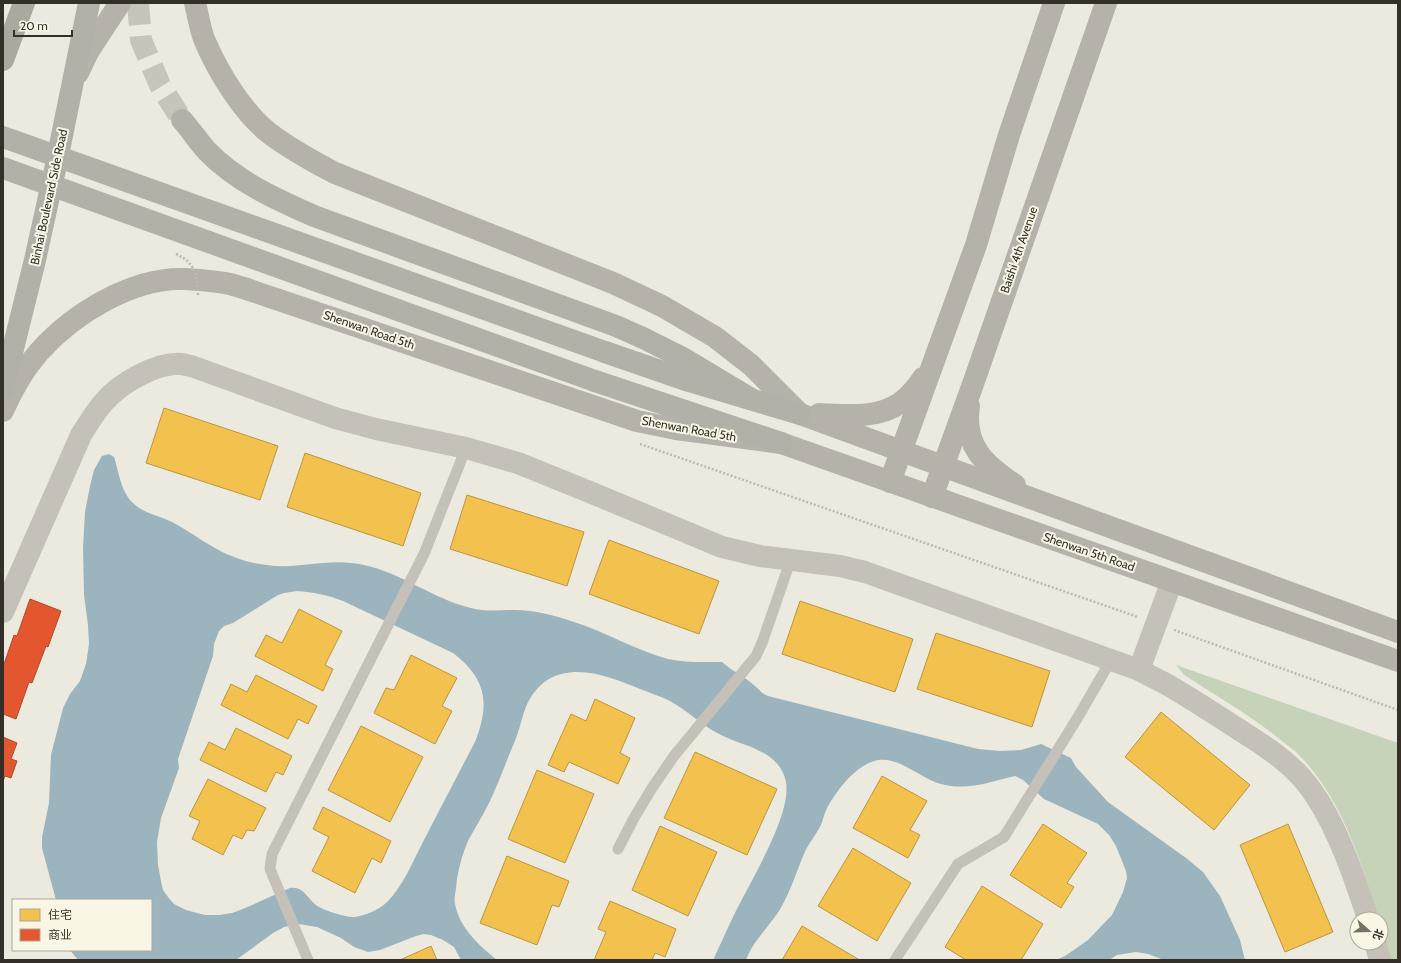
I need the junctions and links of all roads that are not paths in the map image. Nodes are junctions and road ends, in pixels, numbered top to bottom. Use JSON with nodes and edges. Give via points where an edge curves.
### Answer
{"nodes":[{"id":1,"x":24,"y":3,"type":"edge"},
{"id":2,"x":89,"y":3,"type":"edge"},
{"id":3,"x":120,"y":3,"type":"edge"},
{"id":4,"x":195,"y":3,"type":"edge"},
{"id":5,"x":1054,"y":3,"type":"edge"},
{"id":6,"x":1106,"y":3,"type":"edge"},
{"id":7,"x":3,"y":60,"type":"edge"},
{"id":8,"x":74,"y":83,"type":"junction"},
{"id":9,"x":182,"y":120,"type":"tunnel mouth"},
{"id":10,"x":3,"y":137,"type":"edge"},
{"id":11,"x":3,"y":168,"type":"edge"},
{"id":12,"x":933,"y":365,"type":"junction"},
{"id":13,"x":973,"y":384,"type":"junction"},
{"id":14,"x":3,"y":389,"type":"edge"},
{"id":15,"x":751,"y":399,"type":"junction"},
{"id":16,"x":3,"y":411,"type":"edge"},
{"id":17,"x":800,"y":414,"type":"junction"},
{"id":18,"x":781,"y":444,"type":"junction"},
{"id":19,"x":466,"y":448,"type":"junction"},
{"id":20,"x":902,"y":451,"type":"junction"},
{"id":21,"x":944,"y":466,"type":"junction"},
{"id":22,"x":890,"y":482,"type":"junction"},
{"id":23,"x":932,"y":497,"type":"junction"},
{"id":24,"x":1037,"y":500,"type":"junction"},
{"id":25,"x":791,"y":559,"type":"junction"},
{"id":26,"x":1172,"y":581,"type":"junction"},
{"id":27,"x":3,"y":612,"type":"edge"},
{"id":28,"x":1398,"y":632,"type":"edge"},
{"id":29,"x":1111,"y":660,"type":"junction"},
{"id":30,"x":1398,"y":661,"type":"edge"},
{"id":31,"x":1139,"y":670,"type":"junction"},
{"id":32,"x":618,"y":849,"type":"dead end"},
{"id":33,"x":1365,"y":911,"type":"edge"},
{"id":34,"x":307,"y":958,"type":"edge"},
{"id":35,"x":895,"y":960,"type":"edge"}],
"edges":[{"from":1,"to":7,"type":"highway"},
{"from":2,"to":8,"type":"main road","name":"Binhai Boulevard Side Road"},
{"from":3,"to":8,"type":"street","via":[[88,52]]},
{"from":4,"to":17,"type":"street","via":[[204,37],[220,72],[244,107],[268,133],[299,154],[335,173],[613,283],[662,306],[715,337],[750,365]]},
{"from":5,"to":12,"type":"street","via":[[1009,135],[976,245]]},
{"from":6,"to":13,"type":"street","name":"Baishi 4th Avenue"},
{"from":8,"to":14,"type":"main road","name":"Binhai Boulevard Side Road","via":[[35,260]]},
{"from":9,"to":15,"type":"main road","via":[[213,156],[236,176],[269,196],[314,216],[623,329],[681,357]]},
{"from":10,"to":15,"type":"main road","bridge":true,"via":[[605,352]]},
{"from":11,"to":18,"type":"main road","bridge":true},
{"from":12,"to":17,"type":"street","via":[[913,392],[901,403],[889,409],[859,415]]},
{"from":12,"to":20,"type":"street"},
{"from":13,"to":21,"type":"street","name":"Baishi 4th Avenue"},
{"from":13,"to":24,"type":"street","via":[[968,415],[972,442],[983,460],[998,474]]},
{"from":15,"to":17,"type":"main road"},
{"from":16,"to":18,"type":"street","name":"Shenwan Road 5th","via":[[19,378],[39,352],[64,327],[124,291],[154,282],[184,279],[228,284],[276,298],[637,421]]},
{"from":17,"to":20,"type":"street"},
{"from":18,"to":22,"type":"street","name":"Shenwan 5th Road"},
{"from":19,"to":25,"type":"street","via":[[518,463],[722,547],[760,556]]},
{"from":19,"to":27,"type":"street","via":[[334,418],[194,367],[176,364],[154,369],[116,390],[93,415],[81,435]]},
{"from":19,"to":34,"type":"lane","via":[[424,554],[272,854],[270,869]]},
{"from":20,"to":21,"type":"street"},
{"from":20,"to":22,"type":"street"},
{"from":21,"to":23,"type":"street","name":"Baishi 4th Avenue"},
{"from":21,"to":24,"type":"street"},
{"from":22,"to":23,"type":"street","name":"Shenwan 5th Road"},
{"from":23,"to":26,"type":"street","name":"Shenwan 5th Road"},
{"from":24,"to":28,"type":"street"},
{"from":25,"to":29,"type":"street","via":[[865,572]]},
{"from":25,"to":32,"type":"lane","via":[[756,656],[674,756],[641,806]]},
{"from":26,"to":30,"type":"street","name":"Shenwan 5th Road"},
{"from":26,"to":31,"type":"street"},
{"from":29,"to":31,"type":"street"},
{"from":29,"to":35,"type":"lane","via":[[1004,837],[958,864]]},
{"from":31,"to":33,"type":"street","via":[[1168,685],[1266,747],[1301,777],[1326,815],[1340,844]]}]}
